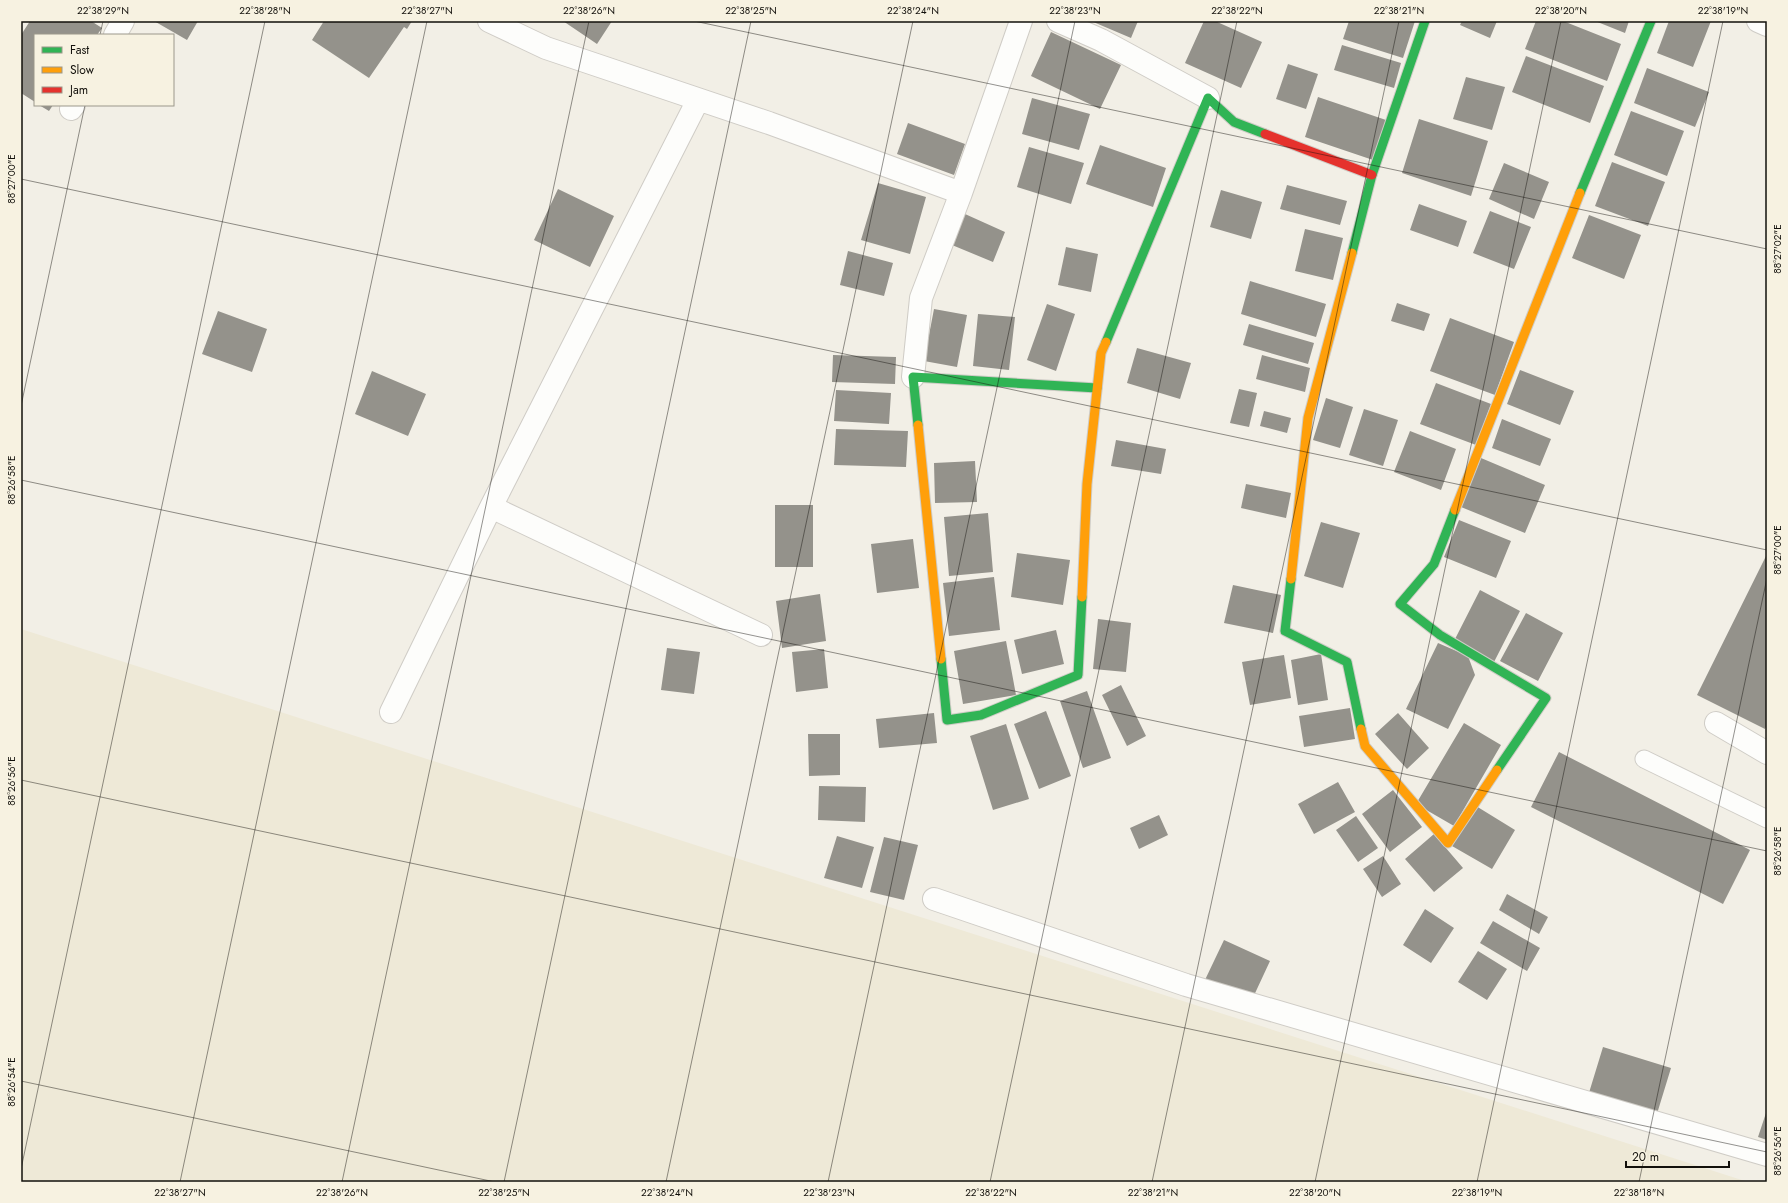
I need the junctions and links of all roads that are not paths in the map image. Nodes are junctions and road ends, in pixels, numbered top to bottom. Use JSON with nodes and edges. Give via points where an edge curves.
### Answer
{"nodes":[{"id":1,"x":123,"y":21,"type":"edge"},
{"id":2,"x":488,"y":21,"type":"edge"},
{"id":3,"x":1021,"y":21,"type":"edge"},
{"id":4,"x":1058,"y":21,"type":"edge"},
{"id":5,"x":1425,"y":21,"type":"edge"},
{"id":6,"x":1651,"y":21,"type":"edge"},
{"id":7,"x":1758,"y":21,"type":"edge"},
{"id":8,"x":1767,"y":25,"type":"edge"},
{"id":9,"x":116,"y":34,"type":"edge"},
{"id":10,"x":1208,"y":98,"type":"junction"},
{"id":11,"x":698,"y":100,"type":"junction"},
{"id":12,"x":1372,"y":175,"type":"junction"},
{"id":13,"x":961,"y":193,"type":"junction"},
{"id":14,"x":913,"y":377,"type":"junction"},
{"id":15,"x":1097,"y":388,"type":"junction"},
{"id":16,"x":491,"y":507,"type":"junction"},
{"id":17,"x":761,"y":635,"type":"dead end"},
{"id":18,"x":391,"y":712,"type":"dead end"},
{"id":19,"x":1716,"y":723,"type":"dead end"},
{"id":20,"x":1767,"y":753,"type":"edge"},
{"id":21,"x":1644,"y":759,"type":"dead end"},
{"id":22,"x":1767,"y":819,"type":"edge"},
{"id":23,"x":934,"y":899,"type":"dead end"},
{"id":24,"x":1767,"y":1155,"type":"edge"}],
"edges":[{"from":1,"to":9,"type":"street"},
{"from":2,"to":11,"type":"street","via":[[546,48]]},
{"from":3,"to":13,"type":"street"},
{"from":4,"to":10,"type":"street","via":[[1101,40]]},
{"from":5,"to":12,"type":"street"},
{"from":6,"to":12,"type":"street","via":[[1560,242],[1434,564],[1400,604],[1440,635],[1546,698],[1448,843],[1364,746],[1347,662],[1285,631],[1308,418]]},
{"from":7,"to":8,"type":"street"},
{"from":10,"to":12,"type":"street","via":[[1234,122]]},
{"from":10,"to":15,"type":"street","via":[[1101,353]]},
{"from":11,"to":13,"type":"street"},
{"from":11,"to":16,"type":"street"},
{"from":13,"to":14,"type":"street","via":[[921,298]]},
{"from":14,"to":15,"type":"street"},
{"from":14,"to":15,"type":"street","via":[[947,720],[981,715],[1078,675],[1087,484]]},
{"from":16,"to":17,"type":"street"},
{"from":16,"to":18,"type":"street"},
{"from":19,"to":20,"type":"street"},
{"from":21,"to":22,"type":"lane"},
{"from":23,"to":24,"type":"street","via":[[1186,985]]}]}
